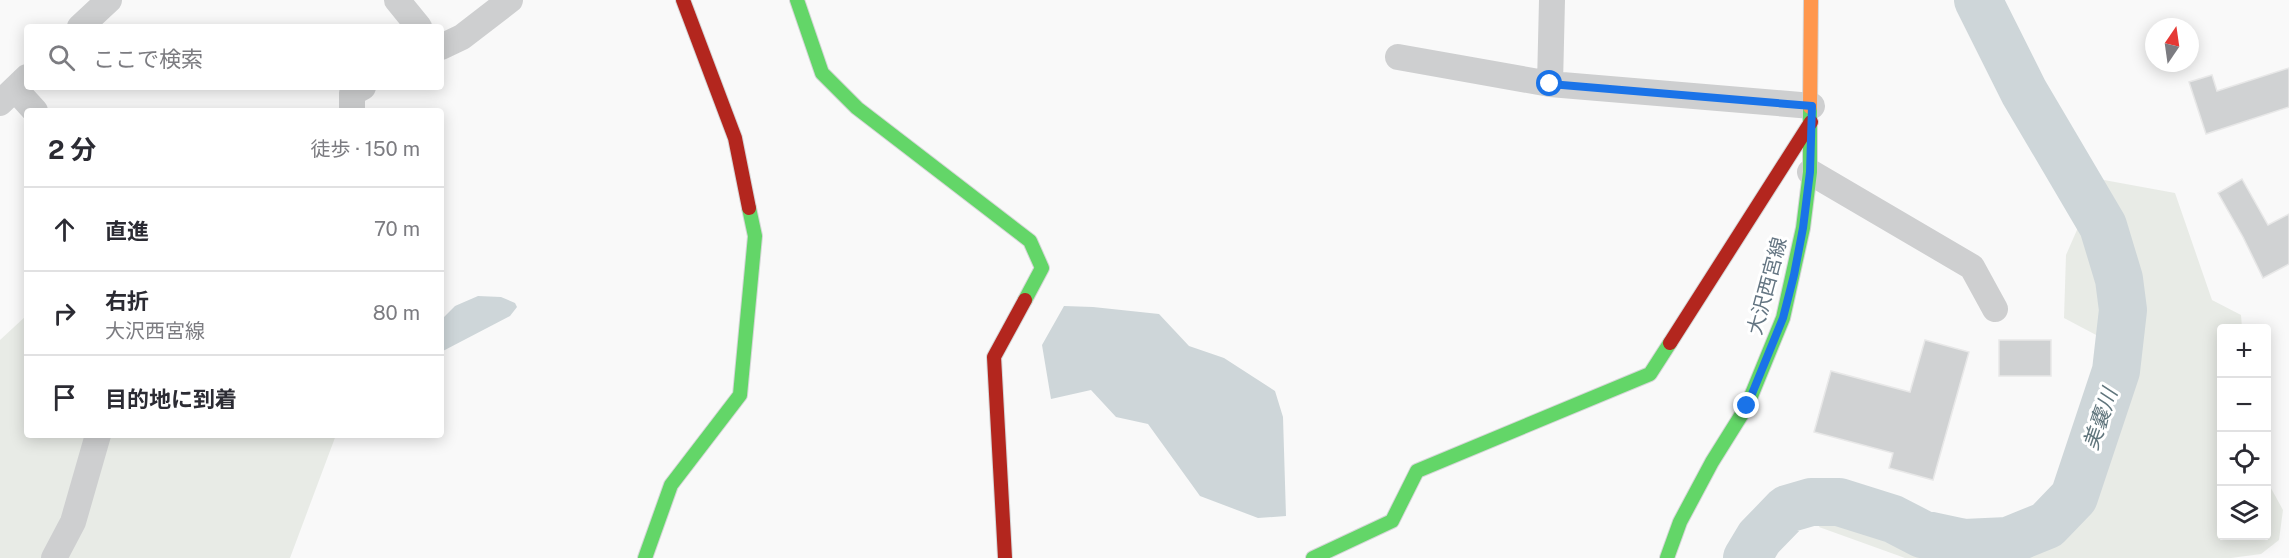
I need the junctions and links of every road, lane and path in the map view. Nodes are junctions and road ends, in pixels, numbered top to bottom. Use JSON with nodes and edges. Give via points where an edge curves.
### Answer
{"nodes":[{"id":1,"x":109,"y":0,"type":"edge"},
{"id":2,"x":397,"y":0,"type":"edge"},
{"id":3,"x":510,"y":0,"type":"edge"},
{"id":4,"x":683,"y":0,"type":"edge"},
{"id":5,"x":797,"y":0,"type":"edge"},
{"id":6,"x":1552,"y":0,"type":"edge"},
{"id":7,"x":1811,"y":0,"type":"edge"},
{"id":8,"x":83,"y":24,"type":"edge"},
{"id":9,"x":417,"y":24,"type":"edge"},
{"id":10,"x":444,"y":46,"type":"edge"},
{"id":11,"x":1398,"y":57,"type":"dead end"},
{"id":12,"x":1550,"y":84,"type":"junction"},
{"id":13,"x":14,"y":90,"type":"edge"},
{"id":14,"x":358,"y":90,"type":"edge"},
{"id":15,"x":32,"y":108,"type":"edge"},
{"id":16,"x":352,"y":108,"type":"edge"},
{"id":17,"x":1812,"y":114,"type":"junction"},
{"id":18,"x":1810,"y":172,"type":"junction"},
{"id":19,"x":1995,"y":309,"type":"dead end"},
{"id":20,"x":97,"y":438,"type":"edge"},
{"id":21,"x":54,"y":558,"type":"edge"},
{"id":22,"x":645,"y":558,"type":"edge"},
{"id":23,"x":1005,"y":558,"type":"edge"},
{"id":24,"x":1313,"y":558,"type":"edge"},
{"id":25,"x":1667,"y":558,"type":"edge"}],
"edges":[{"from":1,"to":8,"type":"street"},
{"from":2,"to":9,"type":"street"},
{"from":3,"to":10,"type":"street","via":[[462,37]]},
{"from":4,"to":22,"type":"street","via":[[735,138],[755,236],[740,394],[671,485]]},
{"from":5,"to":23,"type":"street","via":[[822,73],[857,108],[1030,241],[1042,268],[994,357]]},
{"from":6,"to":12,"type":"street"},
{"from":7,"to":17,"type":"street","name":"大沢西宮線"},
{"from":11,"to":12,"type":"street"},
{"from":12,"to":17,"type":"street"},
{"from":13,"to":15,"type":"street"},
{"from":14,"to":16,"type":"street","via":[[352,93]]},
{"from":17,"to":18,"type":"street","name":"大沢西宮線"},
{"from":17,"to":24,"type":"street","via":[[1650,374],[1417,471],[1392,521]]},
{"from":18,"to":19,"type":"street","via":[[1972,267]]},
{"from":18,"to":25,"type":"street","name":"大沢西宮線","via":[[1803,228],[1783,318],[1747,406],[1680,522]]},
{"from":20,"to":21,"type":"street","via":[[73,522]]}]}
